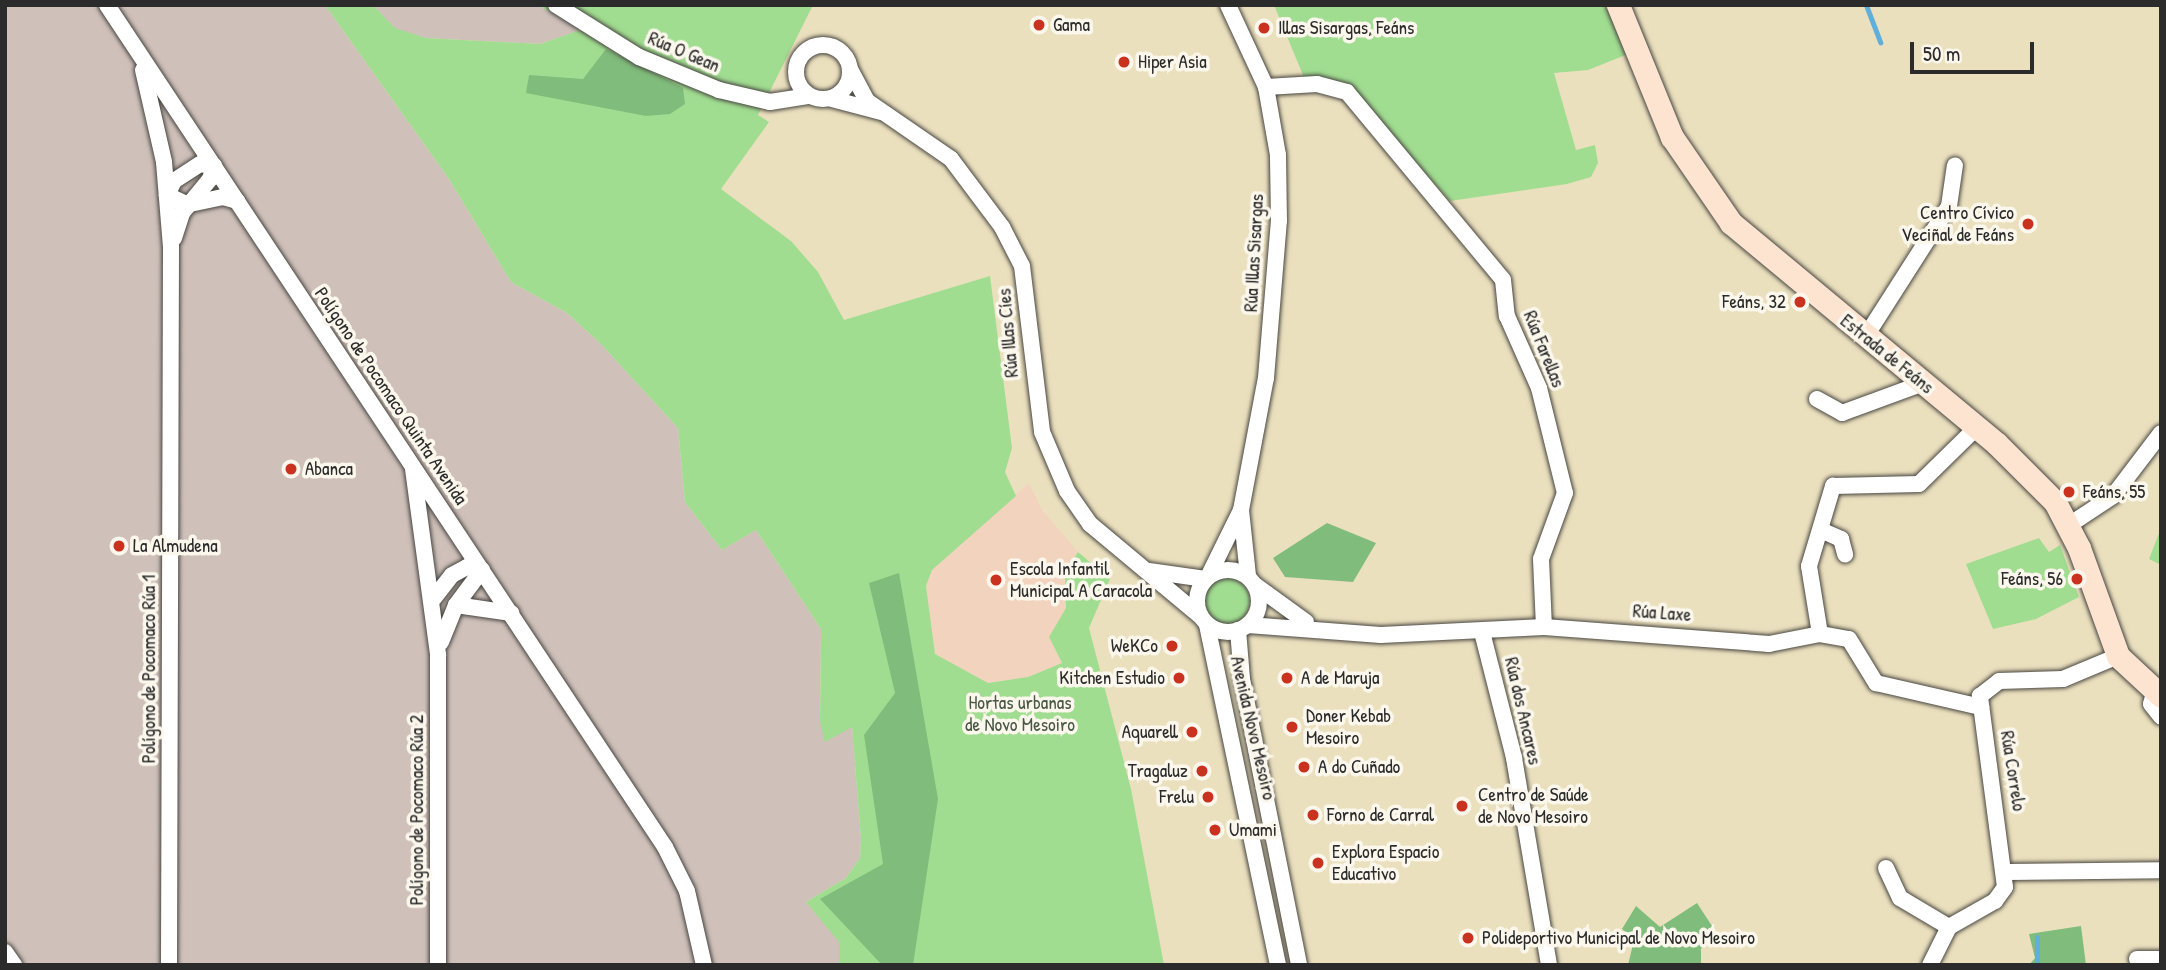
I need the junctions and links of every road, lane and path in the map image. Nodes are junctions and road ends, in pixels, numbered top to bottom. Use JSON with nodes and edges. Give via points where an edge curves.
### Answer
{"nodes":[{"id":1,"x":107,"y":5,"type":"edge"},
{"id":2,"x":556,"y":5,"type":"edge"},
{"id":3,"x":1228,"y":5,"type":"edge"},
{"id":4,"x":1618,"y":5,"type":"edge"},
{"id":5,"x":139,"y":54,"type":"junction"},
{"id":6,"x":850,"y":69,"type":"junction"},
{"id":7,"x":1266,"y":87,"type":"junction"},
{"id":8,"x":808,"y":96,"type":"junction"},
{"id":9,"x":832,"y":99,"type":"junction"},
{"id":10,"x":881,"y":112,"type":"junction"},
{"id":11,"x":1955,"y":165,"type":"dead end"},
{"id":12,"x":214,"y":166,"type":"junction"},
{"id":13,"x":167,"y":195,"type":"junction"},
{"id":14,"x":237,"y":201,"type":"junction"},
{"id":15,"x":188,"y":205,"type":"junction"},
{"id":16,"x":171,"y":247,"type":"junction"},
{"id":17,"x":1866,"y":336,"type":"junction"},
{"id":18,"x":1924,"y":383,"type":"junction"},
{"id":19,"x":1817,"y":399,"type":"dead end"},
{"id":20,"x":1976,"y":428,"type":"junction"},
{"id":21,"x":2161,"y":432,"type":"edge"},
{"id":22,"x":412,"y":466,"type":"junction"},
{"id":23,"x":1241,"y":510,"type":"junction"},
{"id":24,"x":2069,"y":524,"type":"junction"},
{"id":25,"x":1822,"y":531,"type":"junction"},
{"id":26,"x":1845,"y":554,"type":"dead end"},
{"id":27,"x":482,"y":570,"type":"junction"},
{"id":28,"x":1146,"y":570,"type":"junction"},
{"id":29,"x":1206,"y":578,"type":"junction"},
{"id":30,"x":1251,"y":581,"type":"junction"},
{"id":31,"x":434,"y":598,"type":"junction"},
{"id":32,"x":456,"y":605,"type":"junction"},
{"id":33,"x":511,"y":614,"type":"junction"},
{"id":34,"x":1204,"y":620,"type":"junction"},
{"id":35,"x":1312,"y":625,"type":"junction"},
{"id":36,"x":1243,"y":627,"type":"junction"},
{"id":37,"x":1544,"y":627,"type":"junction"},
{"id":38,"x":1482,"y":632,"type":"junction"},
{"id":39,"x":1820,"y":634,"type":"junction"},
{"id":40,"x":438,"y":654,"type":"junction"},
{"id":41,"x":2118,"y":656,"type":"junction"},
{"id":42,"x":2158,"y":694,"type":"edge"},
{"id":43,"x":1981,"y":708,"type":"junction"},
{"id":44,"x":2161,"y":716,"type":"edge"},
{"id":45,"x":1886,"y":868,"type":"dead end"},
{"id":46,"x":2161,"y":870,"type":"edge"},
{"id":47,"x":2008,"y":873,"type":"junction"},
{"id":48,"x":1950,"y":928,"type":"junction"},
{"id":49,"x":5,"y":952,"type":"edge"},
{"id":50,"x":2137,"y":959,"type":"dead end"},
{"id":51,"x":2161,"y":959,"type":"edge"},
{"id":52,"x":14,"y":965,"type":"edge"},
{"id":53,"x":169,"y":965,"type":"edge"},
{"id":54,"x":438,"y":965,"type":"edge"},
{"id":55,"x":704,"y":965,"type":"edge"},
{"id":56,"x":1278,"y":965,"type":"edge"},
{"id":57,"x":1299,"y":965,"type":"edge"},
{"id":58,"x":1549,"y":965,"type":"edge"},
{"id":59,"x":1930,"y":965,"type":"edge"}],
"edges":[{"from":1,"to":5,"type":"street","name":"Polígono de Pocomaco Quinta Avenida"},
{"from":2,"to":8,"type":"street","name":"Rúa O Gean","via":[[639,57],[719,90],[771,102]]},
{"from":3,"to":7,"type":"street","name":"Rúa Illas Sisargas"},
{"from":4,"to":17,"type":"street","name":"Estrada de Feáns","via":[[1672,137],[1731,223]]},
{"from":5,"to":12,"type":"street","name":"Polígono de Pocomaco Quinta Avenida"},
{"from":5,"to":13,"type":"street","name":"Polígono de Pocomaco Rúa 1"},
{"from":6,"to":8,"type":"street","name":"Rúa Illas Cíes","via":[[847,58],[826,45],[804,53],[796,75]]},
{"from":6,"to":9,"type":"street","via":[[849,82]]},
{"from":6,"to":10,"type":"street","name":"Rúa Illas Cíes","via":[[856,89]]},
{"from":7,"to":23,"type":"street","name":"Rúa Illas Sisargas","via":[[1278,155],[1275,299]]},
{"from":7,"to":37,"type":"street","name":"Rúa Farellas","via":[[1317,84],[1347,92],[1495,265],[1507,316],[1539,388],[1565,493],[1541,559]]},
{"from":8,"to":9,"type":"street","name":"Rúa Illas Cíes"},
{"from":9,"to":10,"type":"street","name":"Rúa Illas Cíes"},
{"from":10,"to":28,"type":"street","name":"Rúa Illas Cíes","via":[[951,159],[1002,227],[1022,266],[1036,410],[1049,454],[1090,524]]},
{"from":11,"to":17,"type":"street","via":[[1949,206]]},
{"from":12,"to":13,"type":"street","via":[[184,170]]},
{"from":12,"to":14,"type":"street","name":"Polígono de Pocomaco Quinta Avenida"},
{"from":12,"to":15,"type":"street"},
{"from":13,"to":15,"type":"street"},
{"from":13,"to":16,"type":"street","name":"Polígono de Pocomaco Rúa 1"},
{"from":14,"to":15,"type":"street","via":[[223,197]]},
{"from":14,"to":22,"type":"street","name":"Polígono de Pocomaco Quinta Avenida"},
{"from":15,"to":16,"type":"street","name":"Polígono de Pocomaco Rúa 1"},
{"from":16,"to":53,"type":"street","name":"Polígono de Pocomaco Rúa 1"},
{"from":17,"to":18,"type":"street","name":"Estrada de Feáns"},
{"from":18,"to":19,"type":"street","via":[[1842,413]]},
{"from":18,"to":20,"type":"street","name":"Estrada de Feáns"},
{"from":20,"to":24,"type":"street","name":"Estrada de Feáns","via":[[2055,502]]},
{"from":20,"to":25,"type":"street","via":[[1919,484],[1833,486]]},
{"from":21,"to":24,"type":"street","via":[[2113,496]]},
{"from":22,"to":27,"type":"street","name":"Polígono de Pocomaco Quinta Avenida"},
{"from":22,"to":31,"type":"street","name":"Polígono de Pocomaco Rúa 2"},
{"from":23,"to":29,"type":"street","name":"Rúa Illas Sisargas"},
{"from":23,"to":30,"type":"street","name":"Rúa Illas Sisargas"},
{"from":24,"to":41,"type":"street","name":"Estrada de Feáns"},
{"from":25,"to":26,"type":"street","via":[[1841,539]]},
{"from":25,"to":39,"type":"street","via":[[1809,566]]},
{"from":27,"to":31,"type":"street","via":[[467,567],[452,575]]},
{"from":27,"to":32,"type":"street","name":"Polígono de Pocomaco Rúa 2"},
{"from":27,"to":33,"type":"street","name":"Polígono de Pocomaco Quinta Avenida"},
{"from":28,"to":29,"type":"street"},
{"from":28,"to":34,"type":"street","name":"Rúa Illas Cíes"},
{"from":29,"to":30,"type":"street","via":[[1228,569]]},
{"from":29,"to":34,"type":"street","via":[[1197,595]]},
{"from":30,"to":35,"type":"street","name":"Rúa Laxe"},
{"from":30,"to":36,"type":"street","via":[[1259,606]]},
{"from":31,"to":40,"type":"street","name":"Polígono de Pocomaco Rúa 2"},
{"from":32,"to":33,"type":"street"},
{"from":32,"to":40,"type":"street","name":"Polígono de Pocomaco Rúa 2"},
{"from":33,"to":55,"type":"street","name":"Polígono de Pocomaco Quinta Avenida","via":[[665,847],[687,891]]},
{"from":34,"to":36,"type":"street"},
{"from":34,"to":56,"type":"street","name":"Avenida Novo Mesoiro"},
{"from":35,"to":36,"type":"street","name":"Rúa Laxe"},
{"from":35,"to":38,"type":"street","name":"Rúa Laxe","via":[[1381,635]]},
{"from":36,"to":57,"type":"street","name":"Avenida Novo Mesoiro","via":[[1242,679]]},
{"from":37,"to":38,"type":"street","name":"Rúa Laxe"},
{"from":37,"to":39,"type":"street","name":"Rúa Laxe","via":[[1769,644]]},
{"from":38,"to":58,"type":"street","name":"Rúa dos Ancares","via":[[1514,758]]},
{"from":39,"to":43,"type":"street","name":"Rúa Laxe","via":[[1849,639],[1876,682]]},
{"from":40,"to":54,"type":"street","name":"Polígono de Pocomaco Rúa 2"},
{"from":41,"to":42,"type":"street","name":"Estrada de Feáns"},
{"from":41,"to":43,"type":"street","via":[[2063,679],[1999,681],[1980,696]]},
{"from":42,"to":44,"type":"street","via":[[2151,704]]},
{"from":43,"to":47,"type":"street","name":"Rúa Correlo"},
{"from":45,"to":48,"type":"street","via":[[1900,898]]},
{"from":46,"to":47,"type":"street"},
{"from":47,"to":48,"type":"street","via":[[2002,895]]},
{"from":48,"to":59,"type":"street"},
{"from":49,"to":52,"type":"street"},
{"from":50,"to":51,"type":"street"}]}
